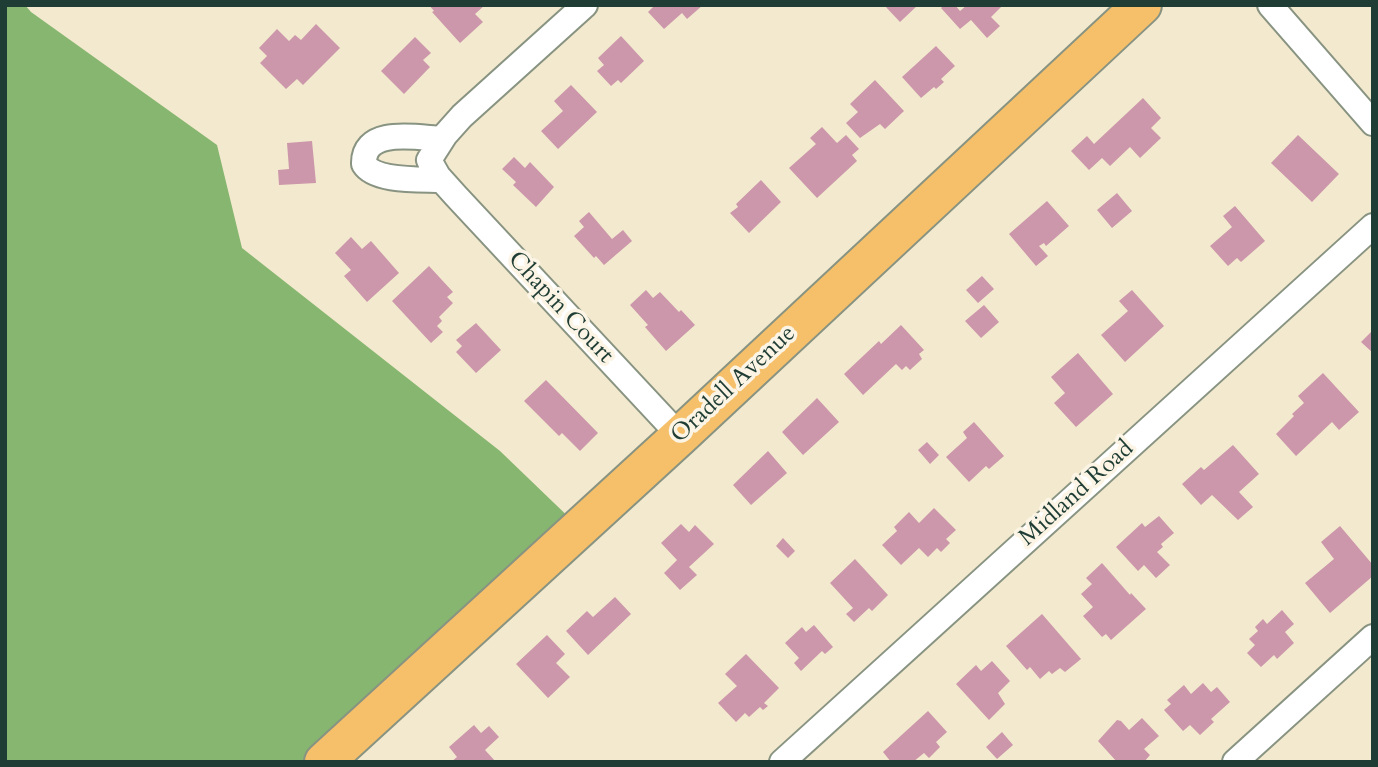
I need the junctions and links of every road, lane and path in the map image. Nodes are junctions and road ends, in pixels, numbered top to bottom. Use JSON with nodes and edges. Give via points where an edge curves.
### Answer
{"nodes":[{"id":1,"x":585,"y":5,"type":"edge"},
{"id":2,"x":1142,"y":5,"type":"edge"},
{"id":3,"x":1270,"y":5,"type":"edge"},
{"id":4,"x":1373,"y":122,"type":"edge"},
{"id":5,"x":1373,"y":226,"type":"edge"},
{"id":6,"x":680,"y":436,"type":"junction"},
{"id":7,"x":1373,"y":637,"type":"edge"},
{"id":8,"x":324,"y":762,"type":"edge"},
{"id":9,"x":782,"y":762,"type":"edge"},
{"id":10,"x":1235,"y":762,"type":"edge"}],
"edges":[{"from":1,"to":6,"type":"street","name":"Chapin Court","via":[[463,116],[437,160]]},
{"from":2,"to":6,"type":"main road","name":"Oradell Avenue"},
{"from":3,"to":4,"type":"street"},
{"from":5,"to":9,"type":"street","name":"Midland Road"},
{"from":6,"to":8,"type":"main road","name":"Oradell Avenue"},
{"from":7,"to":10,"type":"street"}]}
